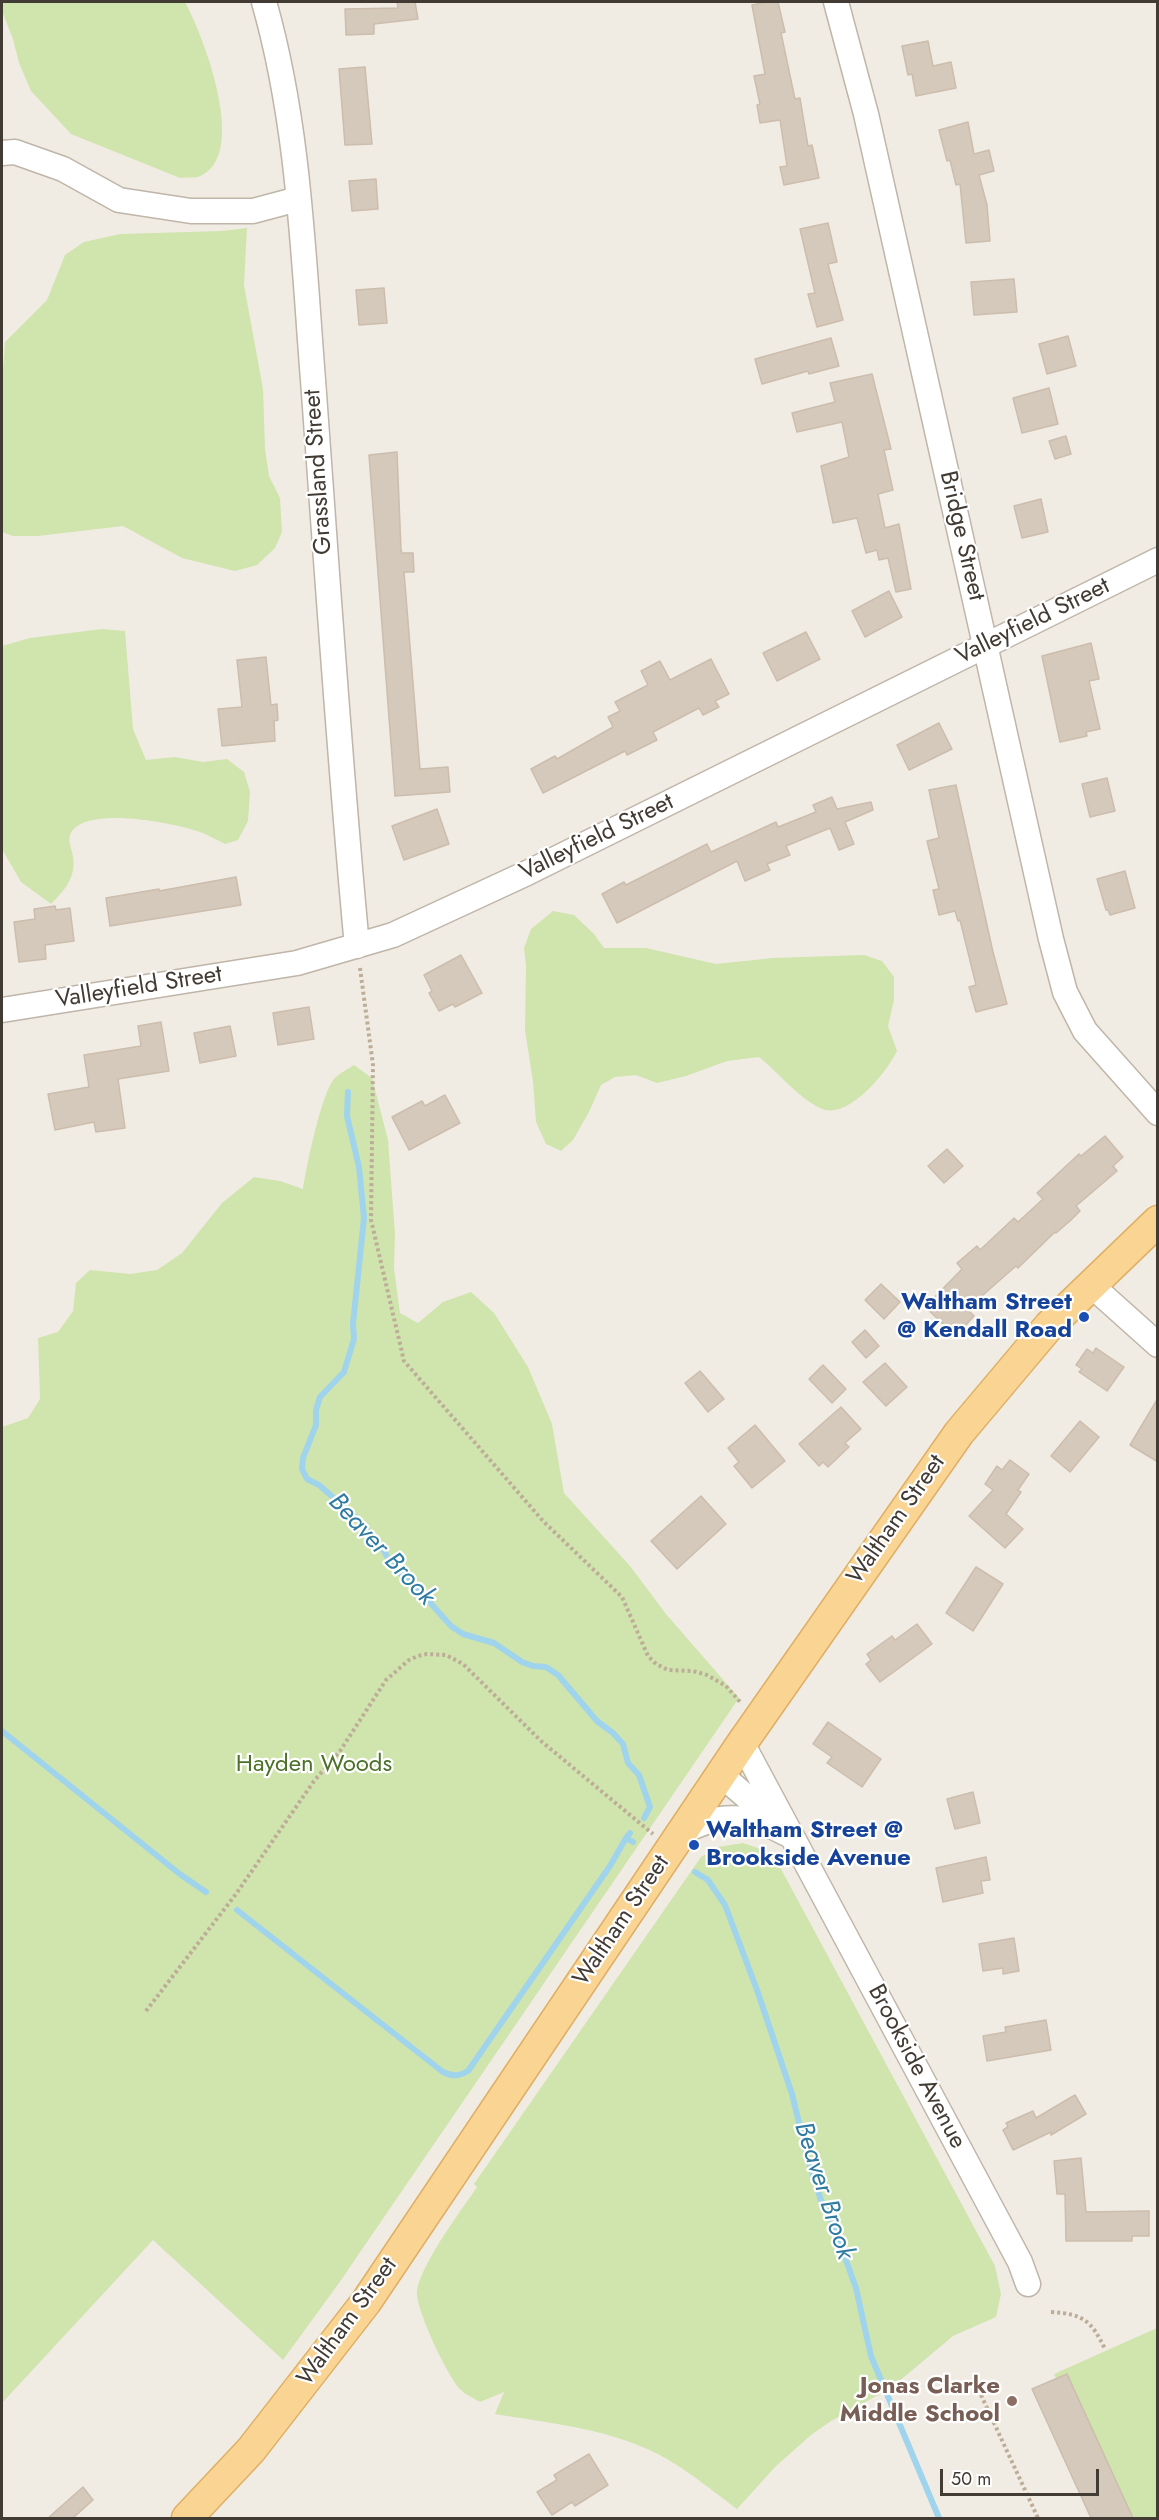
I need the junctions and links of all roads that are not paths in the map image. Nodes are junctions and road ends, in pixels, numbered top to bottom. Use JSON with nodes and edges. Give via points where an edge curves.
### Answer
{"nodes":[{"id":1,"x":264,"y":2,"type":"edge"},
{"id":2,"x":836,"y":2,"type":"edge"},
{"id":3,"x":2,"y":153,"type":"edge"},
{"id":4,"x":298,"y":199,"type":"junction"},
{"id":5,"x":1158,"y":560,"type":"edge"},
{"id":6,"x":985,"y":643,"type":"junction"},
{"id":7,"x":357,"y":946,"type":"junction"},
{"id":8,"x":2,"y":1010,"type":"edge"},
{"id":9,"x":1158,"y":1113,"type":"edge"},
{"id":10,"x":1158,"y":1221,"type":"edge"},
{"id":11,"x":1091,"y":1285,"type":"junction"},
{"id":12,"x":1158,"y":1346,"type":"edge"},
{"id":13,"x":742,"y":1743,"type":"junction"},
{"id":14,"x":720,"y":1774,"type":"junction"},
{"id":15,"x":675,"y":1842,"type":"junction"},
{"id":16,"x":794,"y":1842,"type":"junction"},
{"id":17,"x":1028,"y":2284,"type":"dead end"},
{"id":18,"x":187,"y":2518,"type":"edge"}],
"edges":[{"from":1,"to":4,"type":"street","name":"Grassland Street","via":[[293,140]]},
{"from":2,"to":6,"type":"street","name":"Bridge Street","via":[[866,114]]},
{"from":3,"to":4,"type":"street","via":[[15,152],[63,169],[119,200],[191,210],[253,211]]},
{"from":4,"to":7,"type":"street","name":"Grassland Street"},
{"from":5,"to":6,"type":"street","name":"Valleyfield Street"},
{"from":6,"to":7,"type":"street","name":"Valleyfield Street","via":[[527,873],[393,935]]},
{"from":6,"to":9,"type":"street","name":"Bridge Street","via":[[1065,992],[1085,1031]]},
{"from":7,"to":8,"type":"street","name":"Valleyfield Street","via":[[297,963]]},
{"from":10,"to":11,"type":"main road","name":"Waltham Street"},
{"from":11,"to":12,"type":"street"},
{"from":11,"to":13,"type":"main road","name":"Waltham Street","via":[[1049,1326],[977,1409]]},
{"from":13,"to":14,"type":"main road","name":"Waltham Street"},
{"from":13,"to":16,"type":"street","name":"Brookside Avenue"},
{"from":14,"to":15,"type":"main road","name":"Waltham Street"},
{"from":14,"to":16,"type":"street","name":"Brookside Avenue"},
{"from":15,"to":16,"type":"street","via":[[706,1821],[736,1818],[764,1822]]},
{"from":15,"to":18,"type":"main road","name":"Waltham Street","via":[[366,2302],[251,2450]]},
{"from":16,"to":17,"type":"street","name":"Brookside Avenue","via":[[1020,2262]]}]}
